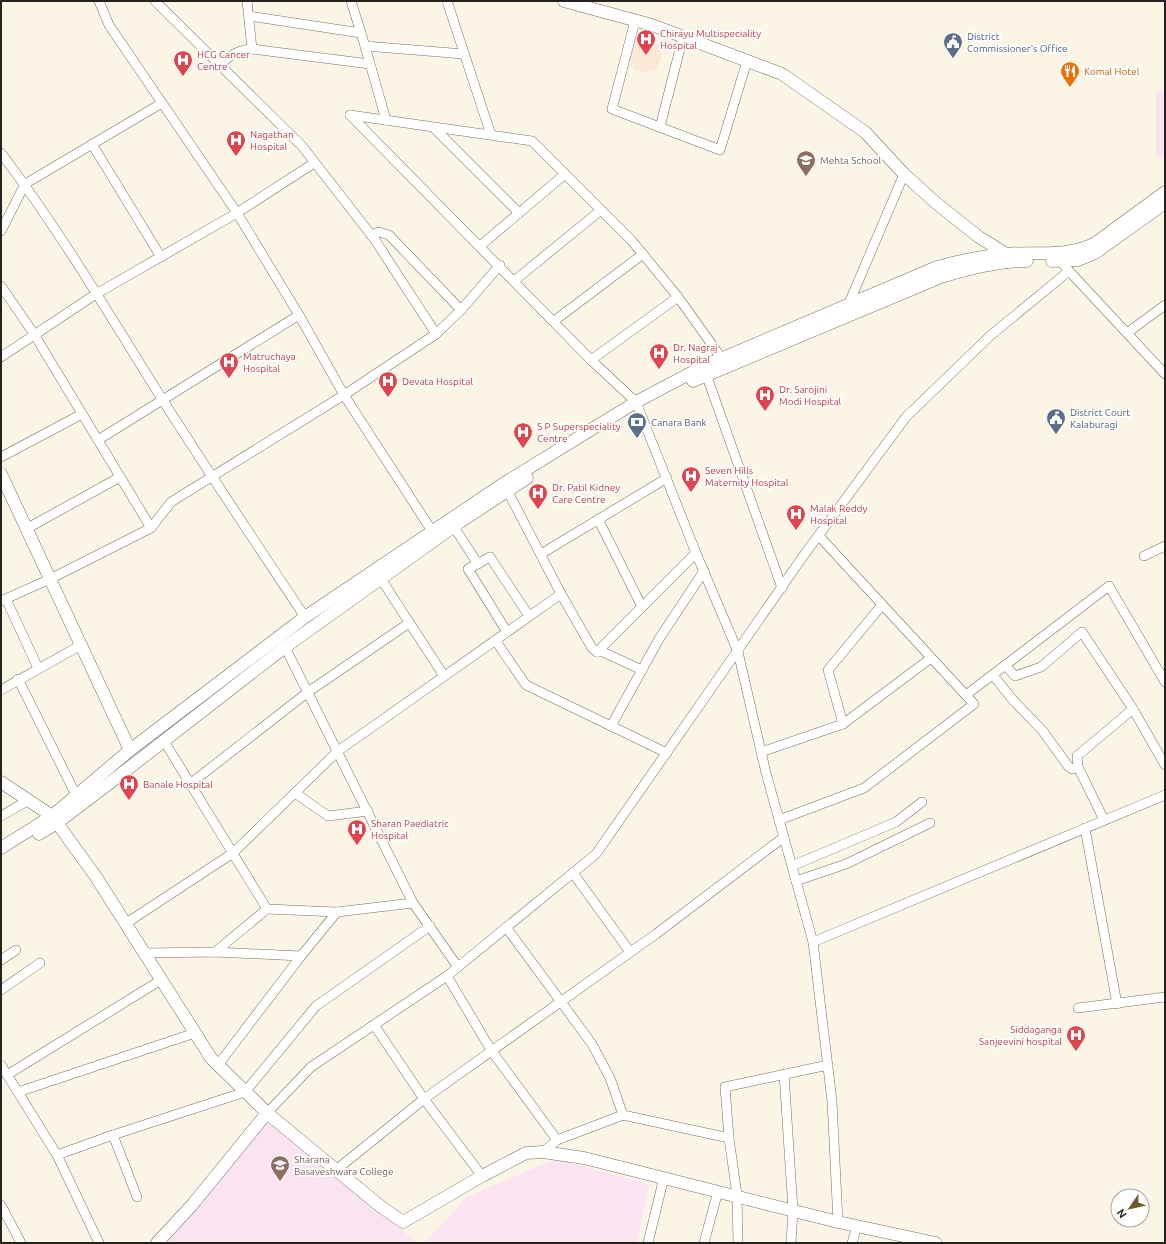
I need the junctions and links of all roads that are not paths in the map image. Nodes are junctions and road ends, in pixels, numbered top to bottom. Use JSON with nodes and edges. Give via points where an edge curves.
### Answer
{"nodes":[{"id":1,"x":98,"y":1,"type":"edge"},
{"id":2,"x":155,"y":1,"type":"edge"},
{"id":3,"x":247,"y":1,"type":"edge"},
{"id":4,"x":351,"y":1,"type":"edge"},
{"id":5,"x":447,"y":1,"type":"edge"},
{"id":6,"x":564,"y":1,"type":"edge"},
{"id":7,"x":248,"y":16,"type":"junction"},
{"id":8,"x":635,"y":21,"type":"junction"},
{"id":9,"x":361,"y":34,"type":"junction"},
{"id":10,"x":683,"y":37,"type":"junction"},
{"id":11,"x":365,"y":46,"type":"junction"},
{"id":12,"x":252,"y":49,"type":"junction"},
{"id":13,"x":464,"y":54,"type":"junction"},
{"id":14,"x":747,"y":61,"type":"junction"},
{"id":15,"x":370,"y":64,"type":"junction"},
{"id":16,"x":220,"y":65,"type":"junction"},
{"id":17,"x":162,"y":103,"type":"junction"},
{"id":18,"x":386,"y":120,"type":"junction"},
{"id":19,"x":433,"y":127,"type":"junction"},
{"id":20,"x":660,"y":127,"type":"junction"},
{"id":21,"x":490,"y":135,"type":"junction"},
{"id":22,"x":92,"y":144,"type":"junction"},
{"id":23,"x":1,"y":153,"type":"edge"},
{"id":24,"x":314,"y":163,"type":"junction"},
{"id":25,"x":565,"y":174,"type":"junction"},
{"id":26,"x":904,"y":174,"type":"junction"},
{"id":27,"x":25,"y":184,"type":"junction"},
{"id":28,"x":1165,"y":192,"type":"edge"},
{"id":29,"x":1165,"y":203,"type":"edge"},
{"id":30,"x":602,"y":210,"type":"junction"},
{"id":31,"x":237,"y":213,"type":"junction"},
{"id":32,"x":519,"y":213,"type":"junction"},
{"id":33,"x":1,"y":231,"type":"edge"},
{"id":34,"x":371,"y":235,"type":"junction"},
{"id":35,"x":480,"y":246,"type":"junction"},
{"id":36,"x":643,"y":254,"type":"junction"},
{"id":37,"x":1007,"y":254,"type":"junction"},
{"id":38,"x":160,"y":257,"type":"junction"},
{"id":39,"x":1057,"y":258,"type":"junction"},
{"id":40,"x":1018,"y":261,"type":"junction"},
{"id":41,"x":500,"y":265,"type":"junction"},
{"id":42,"x":1069,"y":271,"type":"junction"},
{"id":43,"x":514,"y":280,"type":"junction"},
{"id":44,"x":1,"y":286,"type":"edge"},
{"id":45,"x":96,"y":294,"type":"junction"},
{"id":46,"x":678,"y":297,"type":"junction"},
{"id":47,"x":1165,"y":305,"type":"edge"},
{"id":48,"x":852,"y":308,"type":"junction"},
{"id":49,"x":461,"y":310,"type":"junction"},
{"id":50,"x":299,"y":315,"type":"junction"},
{"id":51,"x":554,"y":321,"type":"junction"},
{"id":52,"x":1127,"y":333,"type":"junction"},
{"id":53,"x":34,"y":334,"type":"junction"},
{"id":54,"x":436,"y":334,"type":"junction"},
{"id":55,"x":1,"y":357,"type":"edge"},
{"id":56,"x":591,"y":360,"type":"junction"},
{"id":57,"x":724,"y":362,"type":"junction"},
{"id":58,"x":706,"y":374,"type":"junction"},
{"id":59,"x":1165,"y":374,"type":"edge"},
{"id":60,"x":344,"y":395,"type":"junction"},
{"id":61,"x":163,"y":401,"type":"junction"},
{"id":62,"x":637,"y":406,"type":"junction"},
{"id":63,"x":82,"y":414,"type":"junction"},
{"id":64,"x":98,"y":440,"type":"junction"},
{"id":65,"x":1,"y":457,"type":"edge"},
{"id":66,"x":1,"y":474,"type":"edge"},
{"id":67,"x":120,"y":477,"type":"junction"},
{"id":68,"x":211,"y":477,"type":"junction"},
{"id":69,"x":667,"y":478,"type":"junction"},
{"id":70,"x":506,"y":487,"type":"junction"},
{"id":71,"x":598,"y":519,"type":"junction"},
{"id":72,"x":454,"y":527,"type":"junction"},
{"id":73,"x":151,"y":528,"type":"junction"},
{"id":74,"x":26,"y":529,"type":"junction"},
{"id":75,"x":434,"y":535,"type":"junction"},
{"id":76,"x":819,"y":536,"type":"junction"},
{"id":77,"x":1165,"y":546,"type":"edge"},
{"id":78,"x":696,"y":553,"type":"junction"},
{"id":79,"x":541,"y":554,"type":"junction"},
{"id":80,"x":1144,"y":556,"type":"dead end"},
{"id":81,"x":478,"y":564,"type":"junction"},
{"id":82,"x":704,"y":571,"type":"junction"},
{"id":83,"x":50,"y":579,"type":"junction"},
{"id":84,"x":381,"y":579,"type":"junction"},
{"id":85,"x":782,"y":588,"type":"junction"},
{"id":86,"x":561,"y":594,"type":"junction"},
{"id":87,"x":3,"y":600,"type":"edge"},
{"id":88,"x":882,"y":605,"type":"junction"},
{"id":89,"x":642,"y":607,"type":"junction"},
{"id":90,"x":529,"y":616,"type":"junction"},
{"id":91,"x":305,"y":617,"type":"junction"},
{"id":92,"x":409,"y":623,"type":"junction"},
{"id":93,"x":507,"y":632,"type":"junction"},
{"id":94,"x":495,"y":640,"type":"junction"},
{"id":95,"x":81,"y":645,"type":"junction"},
{"id":96,"x":285,"y":647,"type":"junction"},
{"id":97,"x":597,"y":652,"type":"junction"},
{"id":98,"x":738,"y":652,"type":"junction"},
{"id":99,"x":931,"y":658,"type":"junction"},
{"id":100,"x":1005,"y":665,"type":"junction"},
{"id":101,"x":38,"y":668,"type":"junction"},
{"id":102,"x":642,"y":670,"type":"junction"},
{"id":103,"x":993,"y":674,"type":"junction"},
{"id":104,"x":444,"y":676,"type":"junction"},
{"id":105,"x":18,"y":679,"type":"junction"},
{"id":106,"x":1165,"y":682,"type":"edge"},
{"id":107,"x":1,"y":690,"type":"edge"},
{"id":108,"x":308,"y":692,"type":"junction"},
{"id":109,"x":966,"y":695,"type":"junction"},
{"id":110,"x":1133,"y":709,"type":"junction"},
{"id":111,"x":843,"y":724,"type":"junction"},
{"id":112,"x":611,"y":726,"type":"junction"},
{"id":113,"x":164,"y":741,"type":"junction"},
{"id":114,"x":130,"y":750,"type":"junction"},
{"id":115,"x":338,"y":751,"type":"junction"},
{"id":116,"x":761,"y":752,"type":"junction"},
{"id":117,"x":667,"y":753,"type":"junction"},
{"id":118,"x":1165,"y":764,"type":"edge"},
{"id":119,"x":1078,"y":767,"type":"junction"},
{"id":120,"x":1,"y":782,"type":"edge"},
{"id":121,"x":190,"y":784,"type":"junction"},
{"id":122,"x":295,"y":793,"type":"junction"},
{"id":123,"x":1165,"y":795,"type":"edge"},
{"id":124,"x":77,"y":797,"type":"junction"},
{"id":125,"x":29,"y":800,"type":"junction"},
{"id":126,"x":922,"y":802,"type":"dead end"},
{"id":127,"x":368,"y":811,"type":"junction"},
{"id":128,"x":1,"y":816,"type":"edge"},
{"id":129,"x":55,"y":820,"type":"junction"},
{"id":130,"x":779,"y":820,"type":"junction"},
{"id":131,"x":1104,"y":820,"type":"junction"},
{"id":132,"x":930,"y":823,"type":"dead end"},
{"id":133,"x":1085,"y":828,"type":"junction"},
{"id":134,"x":784,"y":837,"type":"junction"},
{"id":135,"x":1,"y":848,"type":"edge"},
{"id":136,"x":233,"y":853,"type":"junction"},
{"id":137,"x":1,"y":857,"type":"edge"},
{"id":138,"x":792,"y":866,"type":"junction"},
{"id":139,"x":573,"y":873,"type":"junction"},
{"id":140,"x":796,"y":881,"type":"junction"},
{"id":141,"x":413,"y":903,"type":"junction"},
{"id":142,"x":268,"y":909,"type":"junction"},
{"id":143,"x":337,"y":912,"type":"junction"},
{"id":144,"x":125,"y":924,"type":"junction"},
{"id":145,"x":430,"y":926,"type":"junction"},
{"id":146,"x":506,"y":927,"type":"junction"},
{"id":147,"x":813,"y":942,"type":"junction"},
{"id":148,"x":16,"y":950,"type":"dead end"},
{"id":149,"x":215,"y":952,"type":"junction"},
{"id":150,"x":630,"y":952,"type":"junction"},
{"id":151,"x":144,"y":953,"type":"junction"},
{"id":152,"x":301,"y":956,"type":"junction"},
{"id":153,"x":1,"y":960,"type":"edge"},
{"id":154,"x":40,"y":963,"type":"dead end"},
{"id":155,"x":458,"y":967,"type":"junction"},
{"id":156,"x":447,"y":976,"type":"junction"},
{"id":157,"x":161,"y":980,"type":"junction"},
{"id":158,"x":1,"y":990,"type":"edge"},
{"id":159,"x":1165,"y":996,"type":"edge"},
{"id":160,"x":561,"y":1000,"type":"junction"},
{"id":161,"x":1116,"y":1004,"type":"junction"},
{"id":162,"x":1078,"y":1008,"type":"dead end"},
{"id":163,"x":374,"y":1025,"type":"junction"},
{"id":164,"x":195,"y":1033,"type":"junction"},
{"id":165,"x":491,"y":1050,"type":"junction"},
{"id":166,"x":1,"y":1065,"type":"edge"},
{"id":167,"x":218,"y":1065,"type":"junction"},
{"id":168,"x":828,"y":1065,"type":"junction"},
{"id":169,"x":784,"y":1074,"type":"junction"},
{"id":170,"x":7,"y":1075,"type":"junction"},
{"id":171,"x":18,"y":1092,"type":"junction"},
{"id":172,"x":246,"y":1092,"type":"junction"},
{"id":173,"x":424,"y":1099,"type":"junction"},
{"id":174,"x":267,"y":1113,"type":"junction"},
{"id":175,"x":623,"y":1115,"type":"junction"},
{"id":176,"x":113,"y":1135,"type":"junction"},
{"id":177,"x":729,"y":1138,"type":"junction"},
{"id":178,"x":557,"y":1140,"type":"junction"},
{"id":179,"x":543,"y":1152,"type":"junction"},
{"id":180,"x":57,"y":1155,"type":"junction"},
{"id":181,"x":336,"y":1170,"type":"junction"},
{"id":182,"x":482,"y":1176,"type":"junction"},
{"id":183,"x":664,"y":1178,"type":"junction"},
{"id":184,"x":718,"y":1191,"type":"junction"},
{"id":185,"x":737,"y":1195,"type":"junction"},
{"id":186,"x":137,"y":1197,"type":"dead end"},
{"id":187,"x":1,"y":1205,"type":"edge"},
{"id":188,"x":793,"y":1210,"type":"junction"},
{"id":189,"x":838,"y":1222,"type":"junction"},
{"id":190,"x":857,"y":1226,"type":"junction"},
{"id":191,"x":909,"y":1240,"type":"edge"},
{"id":192,"x":21,"y":1243,"type":"edge"},
{"id":193,"x":99,"y":1243,"type":"edge"},
{"id":194,"x":157,"y":1243,"type":"edge"},
{"id":195,"x":648,"y":1243,"type":"edge"},
{"id":196,"x":704,"y":1243,"type":"edge"},
{"id":197,"x":738,"y":1243,"type":"edge"},
{"id":198,"x":791,"y":1243,"type":"edge"},
{"id":199,"x":852,"y":1243,"type":"edge"},
{"id":200,"x":936,"y":1243,"type":"edge"}],
"edges":[{"from":1,"to":17,"type":"street","via":[[109,25]]},
{"from":2,"to":16,"type":"street"},
{"from":3,"to":7,"type":"street"},
{"from":4,"to":9,"type":"street"},
{"from":5,"to":13,"type":"street"},
{"from":6,"to":8,"type":"main road"},
{"from":7,"to":9,"type":"street"},
{"from":7,"to":12,"type":"street"},
{"from":8,"to":10,"type":"main road"},
{"from":8,"to":20,"type":"street","via":[[612,109]]},
{"from":9,"to":11,"type":"street"},
{"from":10,"to":14,"type":"main road"},
{"from":10,"to":20,"type":"street"},
{"from":11,"to":13,"type":"street"},
{"from":11,"to":15,"type":"street"},
{"from":12,"to":15,"type":"street"},
{"from":12,"to":16,"type":"street","via":[[233,53]]},
{"from":13,"to":21,"type":"street"},
{"from":14,"to":20,"type":"street","via":[[720,150]]},
{"from":14,"to":26,"type":"main road","via":[[782,74],[865,132]]},
{"from":15,"to":18,"type":"street"},
{"from":16,"to":24,"type":"street","via":[[302,146]]},
{"from":17,"to":22,"type":"street"},
{"from":17,"to":31,"type":"street"},
{"from":18,"to":19,"type":"street"},
{"from":18,"to":35,"type":"street","via":[[350,115]]},
{"from":19,"to":21,"type":"street"},
{"from":19,"to":32,"type":"street"},
{"from":21,"to":25,"type":"street","via":[[532,141]]},
{"from":22,"to":27,"type":"street"},
{"from":22,"to":38,"type":"street"},
{"from":23,"to":27,"type":"street"},
{"from":24,"to":31,"type":"street"},
{"from":24,"to":34,"type":"street"},
{"from":25,"to":30,"type":"street"},
{"from":25,"to":32,"type":"street"},
{"from":26,"to":37,"type":"main road","via":[[979,237]]},
{"from":26,"to":48,"type":"street"},
{"from":27,"to":33,"type":"street"},
{"from":27,"to":45,"type":"street"},
{"from":28,"to":39,"type":"main road","via":[[1094,244]]},
{"from":29,"to":39,"type":"main road","via":[[1095,253],[1078,260]]},
{"from":30,"to":36,"type":"street"},
{"from":30,"to":43,"type":"street"},
{"from":31,"to":38,"type":"street"},
{"from":31,"to":50,"type":"street"},
{"from":32,"to":35,"type":"street"},
{"from":34,"to":49,"type":"street","via":[[379,232],[389,235]]},
{"from":34,"to":54,"type":"street"},
{"from":35,"to":41,"type":"street"},
{"from":36,"to":46,"type":"street"},
{"from":36,"to":51,"type":"street"},
{"from":37,"to":39,"type":"main road"},
{"from":37,"to":40,"type":"main road"},
{"from":37,"to":48,"type":"main road","via":[[962,260],[937,267]]},
{"from":38,"to":45,"type":"street"},
{"from":39,"to":40,"type":"main road"},
{"from":39,"to":42,"type":"street"},
{"from":40,"to":48,"type":"main road","via":[[970,268]]},
{"from":41,"to":43,"type":"street"},
{"from":41,"to":49,"type":"street"},
{"from":42,"to":52,"type":"street"},
{"from":42,"to":76,"type":"street","via":[[991,335],[906,417]]},
{"from":43,"to":51,"type":"street"},
{"from":44,"to":53,"type":"street"},
{"from":45,"to":53,"type":"street"},
{"from":45,"to":61,"type":"street"},
{"from":46,"to":56,"type":"street"},
{"from":46,"to":57,"type":"street"},
{"from":47,"to":52,"type":"street"},
{"from":48,"to":57,"type":"main road"},
{"from":49,"to":54,"type":"street"},
{"from":50,"to":60,"type":"street"},
{"from":50,"to":61,"type":"street"},
{"from":51,"to":56,"type":"street"},
{"from":52,"to":59,"type":"street"},
{"from":53,"to":55,"type":"street"},
{"from":53,"to":63,"type":"street"},
{"from":54,"to":60,"type":"street"},
{"from":56,"to":62,"type":"street"},
{"from":57,"to":58,"type":"main road"},
{"from":57,"to":62,"type":"main road"},
{"from":58,"to":62,"type":"main road"},
{"from":58,"to":85,"type":"street"},
{"from":60,"to":68,"type":"street"},
{"from":60,"to":75,"type":"street"},
{"from":61,"to":64,"type":"street"},
{"from":61,"to":68,"type":"street"},
{"from":62,"to":69,"type":"street"},
{"from":62,"to":70,"type":"main road"},
{"from":63,"to":64,"type":"street"},
{"from":63,"to":65,"type":"street"},
{"from":64,"to":67,"type":"street"},
{"from":66,"to":74,"type":"main road"},
{"from":67,"to":73,"type":"street"},
{"from":67,"to":74,"type":"street"},
{"from":68,"to":73,"type":"street","via":[[171,502]]},
{"from":68,"to":91,"type":"street"},
{"from":69,"to":71,"type":"street"},
{"from":69,"to":78,"type":"street"},
{"from":70,"to":72,"type":"main road"},
{"from":70,"to":75,"type":"main road"},
{"from":70,"to":79,"type":"street"},
{"from":71,"to":79,"type":"street"},
{"from":71,"to":89,"type":"street"},
{"from":72,"to":75,"type":"main road"},
{"from":72,"to":81,"type":"street"},
{"from":73,"to":83,"type":"street"},
{"from":74,"to":83,"type":"main road"},
{"from":75,"to":84,"type":"main road"},
{"from":75,"to":91,"type":"main road"},
{"from":76,"to":85,"type":"street"},
{"from":76,"to":88,"type":"street"},
{"from":77,"to":80,"type":"street"},
{"from":78,"to":82,"type":"street"},
{"from":78,"to":89,"type":"street"},
{"from":79,"to":86,"type":"street"},
{"from":81,"to":90,"type":"street","via":[[490,557]]},
{"from":81,"to":93,"type":"street","via":[[468,569]]},
{"from":82,"to":98,"type":"street"},
{"from":82,"to":102,"type":"street"},
{"from":83,"to":87,"type":"street"},
{"from":83,"to":95,"type":"main road"},
{"from":84,"to":92,"type":"street"},
{"from":84,"to":96,"type":"main road"},
{"from":85,"to":98,"type":"street"},
{"from":86,"to":90,"type":"street"},
{"from":86,"to":97,"type":"street","via":[[592,648]]},
{"from":87,"to":101,"type":"street"},
{"from":88,"to":99,"type":"street"},
{"from":88,"to":111,"type":"street","via":[[828,670]]},
{"from":89,"to":97,"type":"street"},
{"from":90,"to":93,"type":"street"},
{"from":91,"to":114,"type":"main road"},
{"from":92,"to":104,"type":"street"},
{"from":92,"to":108,"type":"street"},
{"from":93,"to":94,"type":"street"},
{"from":94,"to":104,"type":"street"},
{"from":94,"to":112,"type":"street","via":[[526,685]]},
{"from":95,"to":101,"type":"street"},
{"from":95,"to":114,"type":"main road"},
{"from":96,"to":108,"type":"street"},
{"from":96,"to":113,"type":"main road"},
{"from":97,"to":102,"type":"street","via":[[603,652]]},
{"from":98,"to":116,"type":"street"},
{"from":98,"to":117,"type":"street"},
{"from":99,"to":109,"type":"street"},
{"from":99,"to":111,"type":"street"},
{"from":100,"to":103,"type":"street"},
{"from":100,"to":106,"type":"street","via":[[1109,586]]},
{"from":100,"to":110,"type":"street","via":[[1015,676],[1041,667],[1082,632]]},
{"from":101,"to":105,"type":"street"},
{"from":102,"to":112,"type":"street"},
{"from":103,"to":109,"type":"street"},
{"from":103,"to":119,"type":"street","via":[[1012,699],[1042,730],[1068,766],[1072,769]]},
{"from":104,"to":115,"type":"street"},
{"from":105,"to":107,"type":"street"},
{"from":105,"to":124,"type":"street"},
{"from":108,"to":115,"type":"street"},
{"from":108,"to":121,"type":"street"},
{"from":109,"to":130,"type":"street","via":[[974,704],[864,788]]},
{"from":110,"to":118,"type":"street"},
{"from":110,"to":119,"type":"street","via":[[1077,756]]},
{"from":111,"to":116,"type":"street"},
{"from":112,"to":117,"type":"street"},
{"from":113,"to":121,"type":"street"},
{"from":113,"to":129,"type":"main road"},
{"from":114,"to":124,"type":"main road"},
{"from":115,"to":122,"type":"street"},
{"from":115,"to":127,"type":"street"},
{"from":116,"to":130,"type":"street"},
{"from":117,"to":139,"type":"street","via":[[596,854]]},
{"from":119,"to":131,"type":"street"},
{"from":120,"to":125,"type":"main road"},
{"from":121,"to":136,"type":"street"},
{"from":122,"to":127,"type":"street","via":[[328,816]]},
{"from":122,"to":136,"type":"street"},
{"from":123,"to":131,"type":"street"},
{"from":124,"to":129,"type":"main road"},
{"from":125,"to":128,"type":"street"},
{"from":125,"to":129,"type":"main road"},
{"from":126,"to":138,"type":"street","via":[[896,822]]},
{"from":127,"to":141,"type":"street"},
{"from":129,"to":135,"type":"main road"},
{"from":129,"to":137,"type":"main road"},
{"from":129,"to":144,"type":"main road","via":[[96,877]]},
{"from":130,"to":134,"type":"street"},
{"from":131,"to":133,"type":"street"},
{"from":132,"to":140,"type":"street","via":[[846,864]]},
{"from":133,"to":147,"type":"street"},
{"from":133,"to":161,"type":"street"},
{"from":134,"to":138,"type":"street"},
{"from":134,"to":150,"type":"street"},
{"from":136,"to":142,"type":"street"},
{"from":136,"to":144,"type":"street"},
{"from":138,"to":140,"type":"street"},
{"from":139,"to":146,"type":"street"},
{"from":139,"to":150,"type":"street"},
{"from":140,"to":147,"type":"street"},
{"from":141,"to":143,"type":"street"},
{"from":141,"to":145,"type":"street"},
{"from":142,"to":143,"type":"street"},
{"from":142,"to":149,"type":"street"},
{"from":143,"to":152,"type":"street"},
{"from":144,"to":151,"type":"main road"},
{"from":145,"to":155,"type":"street"},
{"from":145,"to":172,"type":"street","via":[[316,1006]]},
{"from":146,"to":155,"type":"street"},
{"from":146,"to":160,"type":"street"},
{"from":147,"to":168,"type":"street"},
{"from":148,"to":153,"type":"street"},
{"from":149,"to":151,"type":"street"},
{"from":149,"to":152,"type":"street"},
{"from":150,"to":160,"type":"street"},
{"from":151,"to":157,"type":"main road"},
{"from":152,"to":167,"type":"street"},
{"from":154,"to":158,"type":"street"},
{"from":155,"to":156,"type":"street"},
{"from":156,"to":163,"type":"street"},
{"from":156,"to":165,"type":"street"},
{"from":157,"to":164,"type":"main road"},
{"from":157,"to":170,"type":"street"},
{"from":159,"to":161,"type":"street"},
{"from":160,"to":165,"type":"street"},
{"from":160,"to":175,"type":"street","via":[[592,1044],[610,1078]]},
{"from":161,"to":162,"type":"street"},
{"from":163,"to":173,"type":"street"},
{"from":163,"to":174,"type":"street","via":[[311,1067]]},
{"from":164,"to":167,"type":"main road","via":[[210,1058]]},
{"from":164,"to":171,"type":"street"},
{"from":165,"to":173,"type":"street"},
{"from":165,"to":178,"type":"street"},
{"from":166,"to":170,"type":"street"},
{"from":167,"to":172,"type":"main road"},
{"from":168,"to":169,"type":"street"},
{"from":168,"to":189,"type":"street"},
{"from":169,"to":177,"type":"street","via":[[725,1087]]},
{"from":169,"to":188,"type":"street"},
{"from":170,"to":171,"type":"street"},
{"from":171,"to":180,"type":"street"},
{"from":172,"to":174,"type":"main road"},
{"from":172,"to":176,"type":"street"},
{"from":173,"to":181,"type":"street"},
{"from":173,"to":182,"type":"street"},
{"from":174,"to":181,"type":"main road"},
{"from":174,"to":194,"type":"main road","via":[[192,1205]]},
{"from":175,"to":177,"type":"street"},
{"from":175,"to":178,"type":"street"},
{"from":176,"to":180,"type":"street"},
{"from":176,"to":186,"type":"street"},
{"from":177,"to":185,"type":"street"},
{"from":178,"to":179,"type":"street"},
{"from":179,"to":182,"type":"main road","via":[[526,1153]]},
{"from":179,"to":183,"type":"main road","via":[[584,1158]]},
{"from":180,"to":193,"type":"street"},
{"from":181,"to":182,"type":"main road","via":[[403,1222]]},
{"from":183,"to":184,"type":"main road"},
{"from":183,"to":195,"type":"street"},
{"from":184,"to":185,"type":"main road"},
{"from":184,"to":196,"type":"street"},
{"from":185,"to":188,"type":"main road"},
{"from":185,"to":197,"type":"street"},
{"from":187,"to":192,"type":"street"},
{"from":188,"to":189,"type":"main road"},
{"from":188,"to":198,"type":"street"},
{"from":189,"to":190,"type":"main road"},
{"from":190,"to":191,"type":"main road"},
{"from":190,"to":199,"type":"street"},
{"from":191,"to":200,"type":"main road"}]}
